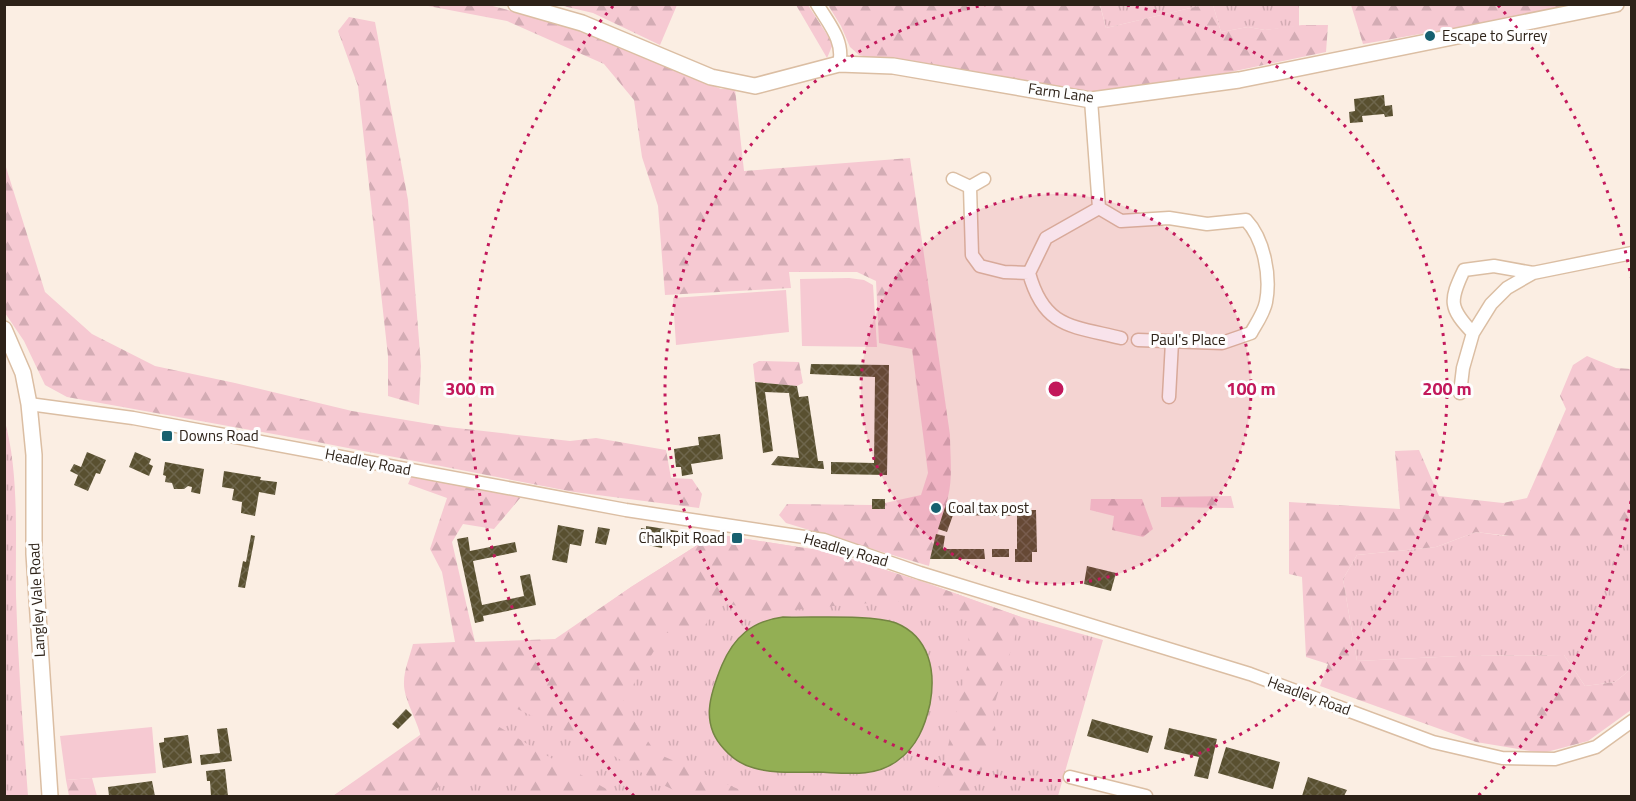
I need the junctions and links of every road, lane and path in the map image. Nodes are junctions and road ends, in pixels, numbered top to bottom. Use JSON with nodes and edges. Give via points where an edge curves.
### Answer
{"nodes":[{"id":1,"x":516,"y":4,"type":"edge"},
{"id":2,"x":816,"y":4,"type":"edge"},
{"id":3,"x":1616,"y":4,"type":"edge"},
{"id":4,"x":839,"y":64,"type":"junction"},
{"id":5,"x":1091,"y":100,"type":"junction"},
{"id":6,"x":953,"y":179,"type":"dead end"},
{"id":7,"x":984,"y":179,"type":"dead end"},
{"id":8,"x":970,"y":187,"type":"junction"},
{"id":9,"x":1099,"y":208,"type":"junction"},
{"id":10,"x":1632,"y":253,"type":"edge"},
{"id":11,"x":1029,"y":273,"type":"junction"},
{"id":12,"x":1533,"y":273,"type":"junction"},
{"id":13,"x":4,"y":329,"type":"edge"},
{"id":14,"x":1473,"y":333,"type":"junction"},
{"id":15,"x":1121,"y":338,"type":"dead end"},
{"id":16,"x":1138,"y":340,"type":"dead end"},
{"id":17,"x":1172,"y":342,"type":"junction"},
{"id":18,"x":1460,"y":393,"type":"dead end"},
{"id":19,"x":1169,"y":397,"type":"dead end"},
{"id":20,"x":29,"y":404,"type":"junction"},
{"id":21,"x":1632,"y":721,"type":"edge"},
{"id":22,"x":1070,"y":777,"type":"dead end"},
{"id":23,"x":50,"y":796,"type":"edge"},
{"id":24,"x":1146,"y":796,"type":"edge"}],
"edges":[{"from":1,"to":4,"type":"street","name":"Farm Lane","via":[[582,23],[711,78],[755,86]]},
{"from":2,"to":4,"type":"street","via":[[840,43]]},
{"from":3,"to":5,"type":"street","name":"Farm Lane","via":[[1239,80]]},
{"from":4,"to":5,"type":"street","name":"Farm Lane","via":[[893,66]]},
{"from":5,"to":9,"type":"street"},
{"from":6,"to":8,"type":"street"},
{"from":7,"to":8,"type":"street"},
{"from":8,"to":11,"type":"street","via":[[972,255],[980,266]]},
{"from":9,"to":11,"type":"street","via":[[1046,238]]},
{"from":9,"to":17,"type":"street","name":"Paul's Place","via":[[1121,221],[1169,218],[1208,224],[1246,220],[1255,229],[1267,281],[1266,304],[1251,333],[1222,343]]},
{"from":10,"to":12,"type":"street"},
{"from":11,"to":15,"type":"street","via":[[1047,313],[1060,322]]},
{"from":12,"to":14,"type":"street","via":[[1507,288],[1491,304]]},
{"from":12,"to":14,"type":"street","via":[[1494,266],[1464,270],[1454,292],[1456,316]]},
{"from":13,"to":20,"type":"street","via":[[23,373]]},
{"from":14,"to":18,"type":"street"},
{"from":16,"to":17,"type":"street","name":"Paul's Place"},
{"from":17,"to":19,"type":"street"},
{"from":20,"to":21,"type":"street","name":"Headley Road","via":[[143,420],[626,510],[824,540],[1250,674],[1433,742],[1502,758],[1555,759],[1596,747]]},
{"from":20,"to":23,"type":"street","name":"Langley Vale Road"},
{"from":22,"to":24,"type":"street"}]}
